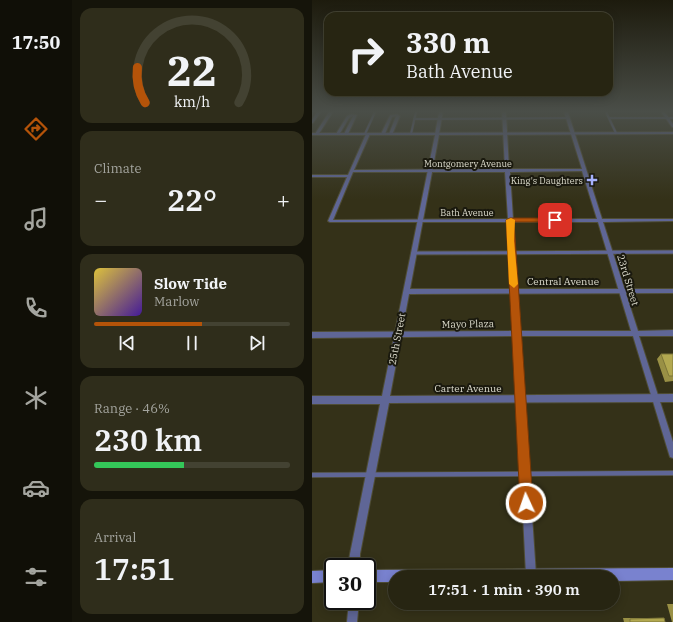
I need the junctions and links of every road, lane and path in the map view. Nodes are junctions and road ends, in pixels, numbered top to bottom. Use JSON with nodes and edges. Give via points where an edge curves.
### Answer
{"nodes":[{"id":1,"x":363,"y":141,"type":"edge"},
{"id":2,"x":436,"y":141,"type":"edge"},
{"id":3,"x":505,"y":141,"type":"edge"},
{"id":4,"x":575,"y":141,"type":"edge"},
{"id":5,"x":584,"y":170,"type":"junction"},
{"id":6,"x":352,"y":171,"type":"junction"},
{"id":7,"x":430,"y":171,"type":"junction"},
{"id":8,"x":507,"y":171,"type":"junction"},
{"id":9,"x":312,"y":176,"type":"edge"},
{"id":10,"x":349,"y":178,"type":"junction"},
{"id":11,"x":510,"y":220,"type":"junction"},
{"id":12,"x":600,"y":220,"type":"junction"},
{"id":13,"x":673,"y":220,"type":"edge"},
{"id":14,"x":420,"y":221,"type":"junction"},
{"id":15,"x":610,"y":252,"type":"junction"},
{"id":16,"x":673,"y":252,"type":"edge"},
{"id":17,"x":413,"y":253,"type":"junction"},
{"id":18,"x":511,"y":253,"type":"junction"},
{"id":19,"x":673,"y":290,"type":"edge"},
{"id":20,"x":514,"y":291,"type":"junction"},
{"id":21,"x":622,"y":291,"type":"junction"},
{"id":22,"x":406,"y":292,"type":"junction"},
{"id":23,"x":516,"y":333,"type":"junction"},
{"id":24,"x":398,"y":334,"type":"junction"},
{"id":25,"x":635,"y":334,"type":"junction"},
{"id":26,"x":673,"y":334,"type":"edge"},
{"id":27,"x":312,"y":335,"type":"edge"},
{"id":28,"x":655,"y":398,"type":"junction"},
{"id":29,"x":673,"y":398,"type":"edge"},
{"id":30,"x":520,"y":399,"type":"junction"},
{"id":31,"x":312,"y":400,"type":"edge"},
{"id":32,"x":384,"y":400,"type":"junction"},
{"id":33,"x":673,"y":454,"type":"edge"},
{"id":34,"x":524,"y":473,"type":"junction"},
{"id":35,"x":673,"y":473,"type":"edge"},
{"id":36,"x":312,"y":475,"type":"edge"},
{"id":37,"x":370,"y":475,"type":"junction"},
{"id":38,"x":356,"y":558,"type":"edge"},
{"id":39,"x":531,"y":570,"type":"edge"},
{"id":40,"x":620,"y":574,"type":"edge"},
{"id":41,"x":673,"y":574,"type":"edge"},
{"id":42,"x":312,"y":576,"type":"edge"},
{"id":43,"x":324,"y":576,"type":"edge"},
{"id":44,"x":376,"y":576,"type":"edge"},
{"id":45,"x":388,"y":576,"type":"edge"},
{"id":46,"x":353,"y":610,"type":"edge"},
{"id":47,"x":352,"y":622,"type":"edge"}],
"edges":[{"from":1,"to":6,"type":"street"},
{"from":2,"to":7,"type":"street","name":"25th Street"},
{"from":3,"to":8,"type":"street"},
{"from":4,"to":5,"type":"street","name":"23rd Street"},
{"from":5,"to":8,"type":"street","name":"Montgomery Avenue"},
{"from":5,"to":12,"type":"street","name":"23rd Street"},
{"from":6,"to":7,"type":"street","name":"Montgomery Avenue"},
{"from":6,"to":10,"type":"street"},
{"from":7,"to":8,"type":"street","name":"Montgomery Avenue"},
{"from":7,"to":14,"type":"street","name":"25th Street"},
{"from":8,"to":11,"type":"street"},
{"from":9,"to":10,"type":"street"},
{"from":10,"to":14,"type":"street","name":"Bath Avenue","via":[[330,221]]},
{"from":11,"to":12,"type":"street","name":"Bath Avenue"},
{"from":11,"to":14,"type":"street","name":"Bath Avenue"},
{"from":11,"to":18,"type":"street"},
{"from":12,"to":13,"type":"street","name":"Bath Avenue"},
{"from":12,"to":15,"type":"street","name":"23rd Street"},
{"from":14,"to":17,"type":"street","name":"25th Street"},
{"from":15,"to":16,"type":"lane"},
{"from":15,"to":18,"type":"lane"},
{"from":15,"to":21,"type":"street","name":"23rd Street"},
{"from":17,"to":18,"type":"lane"},
{"from":17,"to":22,"type":"street","name":"25th Street"},
{"from":18,"to":20,"type":"street"},
{"from":19,"to":21,"type":"street","name":"Central Avenue"},
{"from":20,"to":21,"type":"street","name":"Central Avenue"},
{"from":20,"to":22,"type":"street","name":"Central Avenue"},
{"from":20,"to":23,"type":"street"},
{"from":21,"to":25,"type":"street","name":"23rd Street"},
{"from":22,"to":24,"type":"street","name":"25th Street"},
{"from":23,"to":24,"type":"street","name":"Mayo Plaza"},
{"from":23,"to":25,"type":"street","name":"Mayo Plaza"},
{"from":23,"to":30,"type":"street"},
{"from":24,"to":27,"type":"street","name":"Mayo Plaza"},
{"from":24,"to":32,"type":"street","name":"25th Street"},
{"from":25,"to":26,"type":"street","name":"Mayo Plaza"},
{"from":25,"to":28,"type":"street","name":"23rd Street"},
{"from":28,"to":29,"type":"street","name":"Carter Avenue"},
{"from":28,"to":30,"type":"street","name":"Carter Avenue"},
{"from":28,"to":33,"type":"street","name":"23rd Street"},
{"from":30,"to":32,"type":"street","name":"Carter Avenue"},
{"from":30,"to":34,"type":"street"},
{"from":31,"to":32,"type":"street","name":"Carter Avenue"},
{"from":32,"to":37,"type":"street","name":"25th Street"},
{"from":34,"to":35,"type":"lane"},
{"from":34,"to":37,"type":"lane"},
{"from":34,"to":39,"type":"street"},
{"from":36,"to":37,"type":"lane"},
{"from":37,"to":38,"type":"street","name":"25th Street"},
{"from":40,"to":41,"type":"main road"},
{"from":42,"to":43,"type":"main road"},
{"from":44,"to":45,"type":"main road"},
{"from":46,"to":47,"type":"street"}]}
